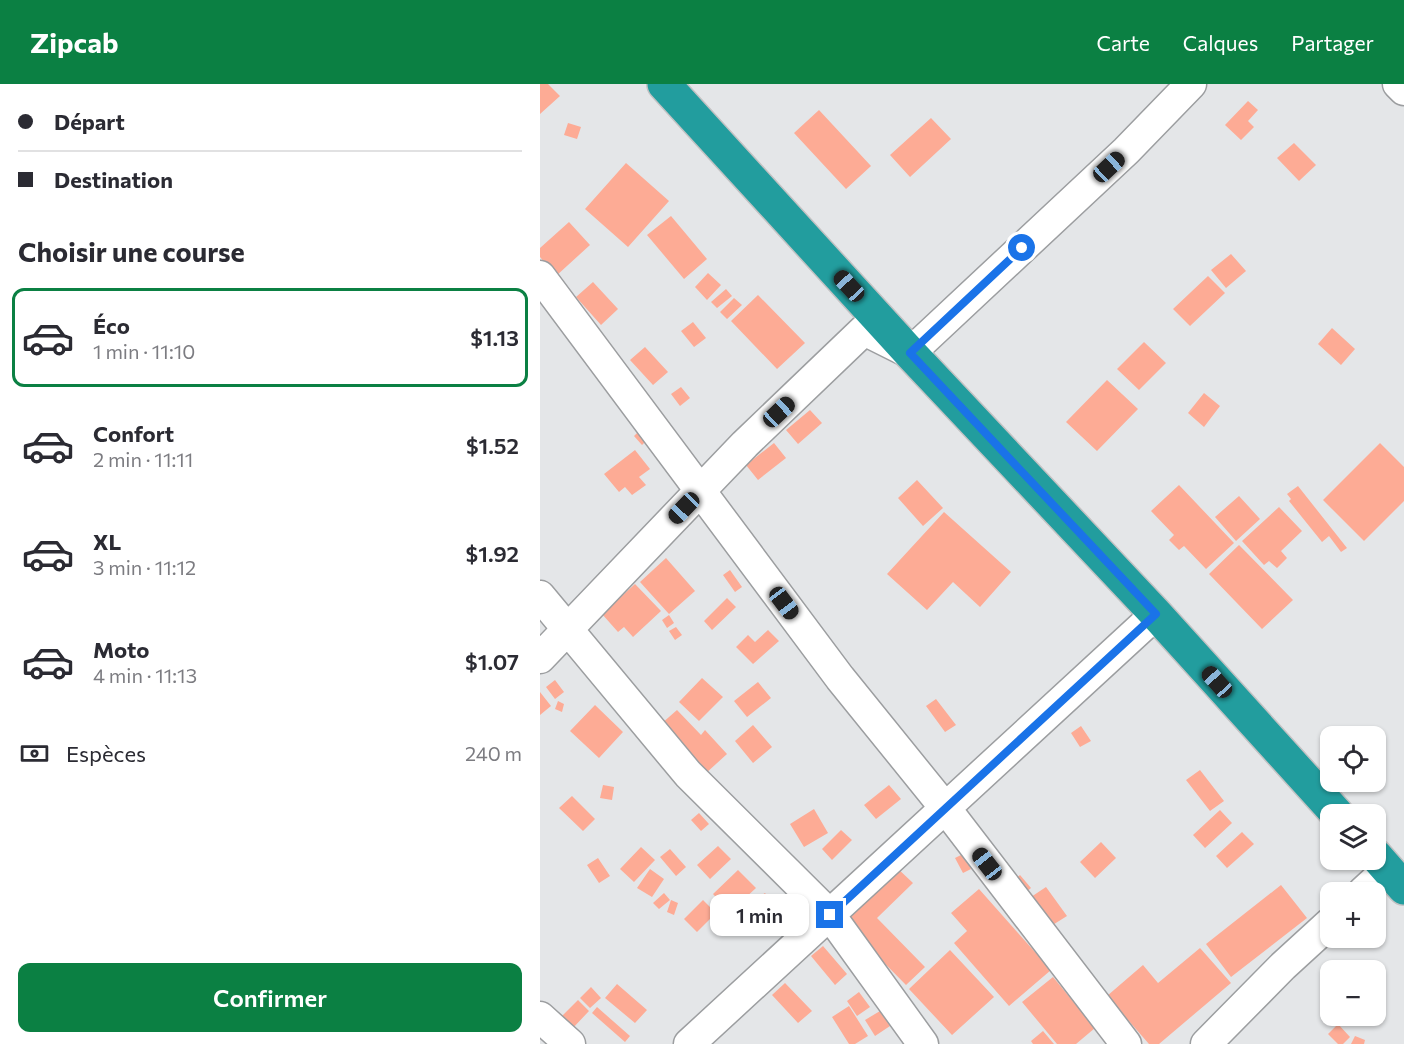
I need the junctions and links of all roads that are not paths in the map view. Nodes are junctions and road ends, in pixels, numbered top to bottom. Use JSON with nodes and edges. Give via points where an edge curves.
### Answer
{"nodes":[{"id":1,"x":664,"y":84,"type":"edge"},
{"id":2,"x":1191,"y":84,"type":"edge"},
{"id":3,"x":1398,"y":84,"type":"edge"},
{"id":4,"x":1404,"y":90,"type":"edge"},
{"id":5,"x":540,"y":276,"type":"edge"},
{"id":6,"x":910,"y":353,"type":"junction"},
{"id":7,"x":701,"y":491,"type":"junction"},
{"id":8,"x":540,"y":596,"type":"edge"},
{"id":9,"x":1156,"y":614,"type":"junction"},
{"id":10,"x":568,"y":629,"type":"junction"},
{"id":11,"x":540,"y":658,"type":"edge"},
{"id":12,"x":1328,"y":804,"type":"edge"},
{"id":13,"x":946,"y":809,"type":"junction"},
{"id":14,"x":1389,"y":871,"type":"edge"},
{"id":15,"x":1375,"y":882,"type":"edge"},
{"id":16,"x":830,"y":915,"type":"junction"},
{"id":17,"x":1320,"y":932,"type":"edge"},
{"id":18,"x":540,"y":1017,"type":"edge"},
{"id":19,"x":570,"y":1044,"type":"edge"},
{"id":20,"x":689,"y":1044,"type":"edge"},
{"id":21,"x":923,"y":1044,"type":"edge"},
{"id":22,"x":1126,"y":1044,"type":"edge"},
{"id":23,"x":1206,"y":1044,"type":"edge"}],
"edges":[{"from":1,"to":6,"type":"highway"},
{"from":2,"to":6,"type":"street","via":[[1126,151]]},
{"from":3,"to":4,"type":"street"},
{"from":5,"to":7,"type":"street"},
{"from":6,"to":7,"type":"street","via":[[864,330]]},
{"from":6,"to":9,"type":"highway"},
{"from":7,"to":10,"type":"street"},
{"from":7,"to":13,"type":"street","via":[[840,678]]},
{"from":8,"to":10,"type":"street"},
{"from":9,"to":12,"type":"highway"},
{"from":9,"to":13,"type":"street"},
{"from":10,"to":11,"type":"street"},
{"from":10,"to":16,"type":"street","via":[[688,774]]},
{"from":13,"to":16,"type":"street"},
{"from":13,"to":22,"type":"street"},
{"from":14,"to":15,"type":"street"},
{"from":16,"to":20,"type":"street"},
{"from":16,"to":21,"type":"street"},
{"from":17,"to":23,"type":"street"},
{"from":18,"to":19,"type":"street"}]}
